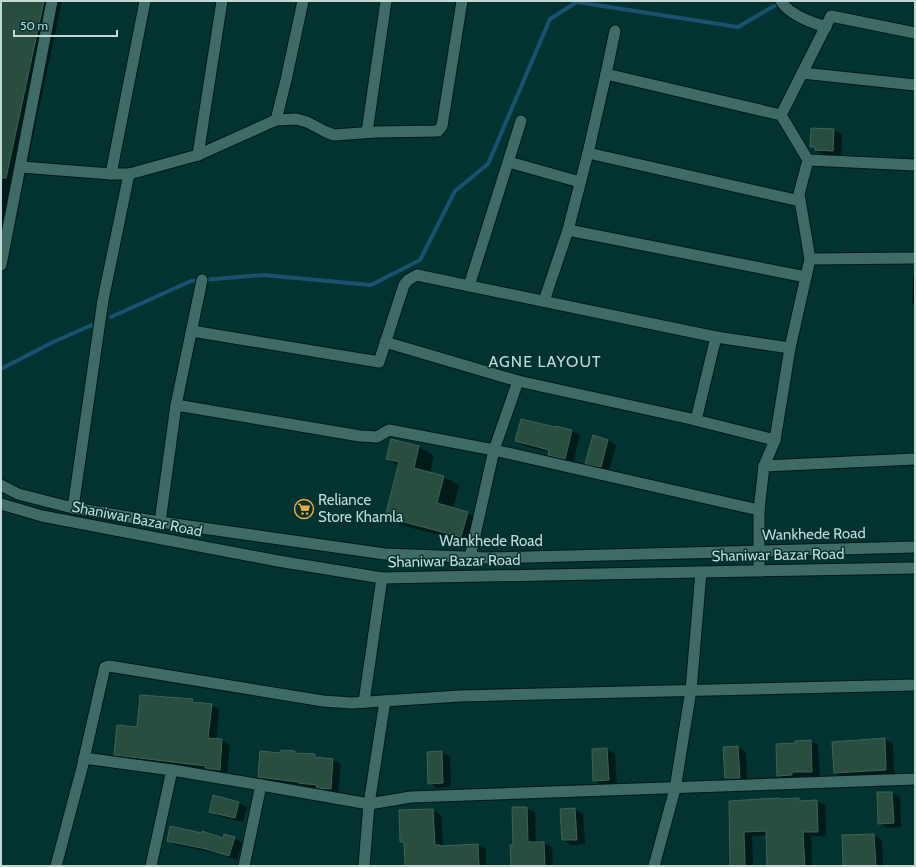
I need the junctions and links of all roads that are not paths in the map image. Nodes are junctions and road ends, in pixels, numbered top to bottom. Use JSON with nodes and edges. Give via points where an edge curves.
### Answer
{"nodes":[{"id":1,"x":52,"y":1,"type":"edge"},
{"id":2,"x":144,"y":1,"type":"edge"},
{"id":3,"x":222,"y":1,"type":"edge"},
{"id":4,"x":303,"y":1,"type":"edge"},
{"id":5,"x":386,"y":1,"type":"edge"},
{"id":6,"x":462,"y":1,"type":"edge"},
{"id":7,"x":781,"y":1,"type":"edge"},
{"id":8,"x":826,"y":27,"type":"junction"},
{"id":9,"x":615,"y":31,"type":"dead end"},
{"id":10,"x":915,"y":33,"type":"edge"},
{"id":11,"x":606,"y":74,"type":"junction"},
{"id":12,"x":802,"y":74,"type":"junction"},
{"id":13,"x":915,"y":85,"type":"edge"},
{"id":14,"x":781,"y":115,"type":"junction"},
{"id":15,"x":276,"y":120,"type":"junction"},
{"id":16,"x":521,"y":121,"type":"dead end"},
{"id":17,"x":367,"y":132,"type":"junction"},
{"id":18,"x":588,"y":153,"type":"junction"},
{"id":19,"x":198,"y":155,"type":"junction"},
{"id":20,"x":808,"y":160,"type":"junction"},
{"id":21,"x":509,"y":162,"type":"junction"},
{"id":22,"x":915,"y":164,"type":"edge"},
{"id":23,"x":21,"y":167,"type":"junction"},
{"id":24,"x":111,"y":174,"type":"junction"},
{"id":25,"x":129,"y":174,"type":"junction"},
{"id":26,"x":580,"y":182,"type":"junction"},
{"id":27,"x":800,"y":201,"type":"junction"},
{"id":28,"x":568,"y":230,"type":"junction"},
{"id":29,"x":915,"y":258,"type":"edge"},
{"id":30,"x":810,"y":259,"type":"junction"},
{"id":31,"x":1,"y":265,"type":"edge"},
{"id":32,"x":806,"y":277,"type":"junction"},
{"id":33,"x":202,"y":280,"type":"dead end"},
{"id":34,"x":469,"y":286,"type":"junction"},
{"id":35,"x":544,"y":302,"type":"junction"},
{"id":36,"x":192,"y":331,"type":"junction"},
{"id":37,"x":716,"y":337,"type":"junction"},
{"id":38,"x":385,"y":342,"type":"junction"},
{"id":39,"x":790,"y":348,"type":"junction"},
{"id":40,"x":518,"y":381,"type":"junction"},
{"id":41,"x":176,"y":406,"type":"junction"},
{"id":42,"x":695,"y":420,"type":"junction"},
{"id":43,"x":775,"y":440,"type":"junction"},
{"id":44,"x":494,"y":450,"type":"junction"},
{"id":45,"x":915,"y":459,"type":"edge"},
{"id":46,"x":764,"y":466,"type":"junction"},
{"id":47,"x":1,"y":485,"type":"edge"},
{"id":48,"x":1,"y":504,"type":"edge"},
{"id":49,"x":73,"y":508,"type":"junction"},
{"id":50,"x":759,"y":510,"type":"junction"},
{"id":51,"x":160,"y":522,"type":"junction"},
{"id":52,"x":915,"y":547,"type":"edge"},
{"id":53,"x":758,"y":550,"type":"junction"},
{"id":54,"x":470,"y":556,"type":"junction"},
{"id":55,"x":915,"y":568,"type":"edge"},
{"id":56,"x":758,"y":571,"type":"junction"},
{"id":57,"x":701,"y":572,"type":"junction"},
{"id":58,"x":382,"y":578,"type":"junction"},
{"id":59,"x":915,"y":687,"type":"edge"},
{"id":60,"x":692,"y":690,"type":"junction"},
{"id":61,"x":385,"y":701,"type":"junction"},
{"id":62,"x":364,"y":702,"type":"junction"},
{"id":63,"x":84,"y":758,"type":"junction"},
{"id":64,"x":172,"y":770,"type":"junction"},
{"id":65,"x":915,"y":779,"type":"edge"},
{"id":66,"x":261,"y":785,"type":"junction"},
{"id":67,"x":675,"y":789,"type":"junction"},
{"id":68,"x":369,"y":804,"type":"junction"},
{"id":69,"x":56,"y":866,"type":"edge"},
{"id":70,"x":151,"y":866,"type":"edge"},
{"id":71,"x":244,"y":866,"type":"edge"},
{"id":72,"x":364,"y":866,"type":"edge"},
{"id":73,"x":654,"y":866,"type":"edge"}],
"edges":[{"from":1,"to":23,"type":"street"},
{"from":2,"to":24,"type":"street"},
{"from":3,"to":19,"type":"street"},
{"from":4,"to":15,"type":"street"},
{"from":5,"to":17,"type":"street"},
{"from":6,"to":17,"type":"street","via":[[441,129]]},
{"from":7,"to":8,"type":"street","via":[[784,6],[810,22]]},
{"from":8,"to":10,"type":"street","via":[[831,16]]},
{"from":8,"to":12,"type":"street"},
{"from":9,"to":11,"type":"street"},
{"from":11,"to":14,"type":"street"},
{"from":11,"to":18,"type":"street"},
{"from":12,"to":13,"type":"street"},
{"from":12,"to":14,"type":"street"},
{"from":14,"to":20,"type":"street"},
{"from":15,"to":17,"type":"street","via":[[296,119],[334,135]]},
{"from":15,"to":19,"type":"street"},
{"from":16,"to":21,"type":"street"},
{"from":18,"to":26,"type":"street"},
{"from":18,"to":27,"type":"street"},
{"from":19,"to":25,"type":"street"},
{"from":20,"to":22,"type":"street"},
{"from":20,"to":27,"type":"street","via":[[799,194]]},
{"from":21,"to":26,"type":"street"},
{"from":21,"to":34,"type":"street"},
{"from":23,"to":24,"type":"street"},
{"from":23,"to":31,"type":"street"},
{"from":24,"to":25,"type":"street"},
{"from":25,"to":49,"type":"street","via":[[103,300]]},
{"from":26,"to":28,"type":"street"},
{"from":27,"to":30,"type":"street"},
{"from":28,"to":32,"type":"street"},
{"from":28,"to":35,"type":"street"},
{"from":29,"to":30,"type":"street"},
{"from":30,"to":32,"type":"street"},
{"from":32,"to":39,"type":"street"},
{"from":33,"to":36,"type":"street"},
{"from":34,"to":35,"type":"street"},
{"from":34,"to":38,"type":"street","via":[[417,275],[408,280],[404,285]]},
{"from":35,"to":37,"type":"street"},
{"from":36,"to":38,"type":"street","via":[[378,362]]},
{"from":36,"to":41,"type":"street"},
{"from":37,"to":39,"type":"street"},
{"from":37,"to":42,"type":"street"},
{"from":38,"to":40,"type":"street"},
{"from":39,"to":43,"type":"street"},
{"from":40,"to":42,"type":"street"},
{"from":40,"to":44,"type":"street"},
{"from":41,"to":44,"type":"street","via":[[360,436],[377,437],[389,430]]},
{"from":41,"to":51,"type":"street"},
{"from":42,"to":43,"type":"street"},
{"from":43,"to":46,"type":"street"},
{"from":44,"to":50,"type":"street"},
{"from":44,"to":54,"type":"street"},
{"from":45,"to":46,"type":"street"},
{"from":46,"to":50,"type":"street"},
{"from":47,"to":49,"type":"street","name":"Wankhede Road","via":[[18,494]]},
{"from":48,"to":58,"type":"street","name":"Shaniwar Bazar Road","via":[[50,517],[278,561]]},
{"from":49,"to":51,"type":"street","name":"Wankhede Road"},
{"from":50,"to":53,"type":"street"},
{"from":51,"to":54,"type":"street","name":"Wankhede Road","via":[[385,554]]},
{"from":52,"to":53,"type":"street","name":"Wankhede Road"},
{"from":53,"to":54,"type":"street","name":"Wankhede Road","via":[[489,558]]},
{"from":53,"to":56,"type":"street"},
{"from":55,"to":56,"type":"street","name":"Shaniwar Bazar Road"},
{"from":56,"to":57,"type":"street","name":"Shaniwar Bazar Road"},
{"from":57,"to":58,"type":"street","name":"Shaniwar Bazar Road"},
{"from":57,"to":60,"type":"street"},
{"from":58,"to":62,"type":"street"},
{"from":59,"to":60,"type":"street"},
{"from":60,"to":61,"type":"street","via":[[460,696]]},
{"from":60,"to":67,"type":"street"},
{"from":61,"to":62,"type":"street"},
{"from":61,"to":68,"type":"street"},
{"from":62,"to":63,"type":"street","via":[[323,701],[109,666],[105,667]]},
{"from":63,"to":64,"type":"street"},
{"from":63,"to":69,"type":"street"},
{"from":64,"to":66,"type":"street"},
{"from":64,"to":70,"type":"street"},
{"from":65,"to":67,"type":"street"},
{"from":66,"to":68,"type":"street"},
{"from":66,"to":71,"type":"street"},
{"from":67,"to":68,"type":"street","via":[[410,797]]},
{"from":67,"to":73,"type":"street"},
{"from":68,"to":72,"type":"street"}]}
